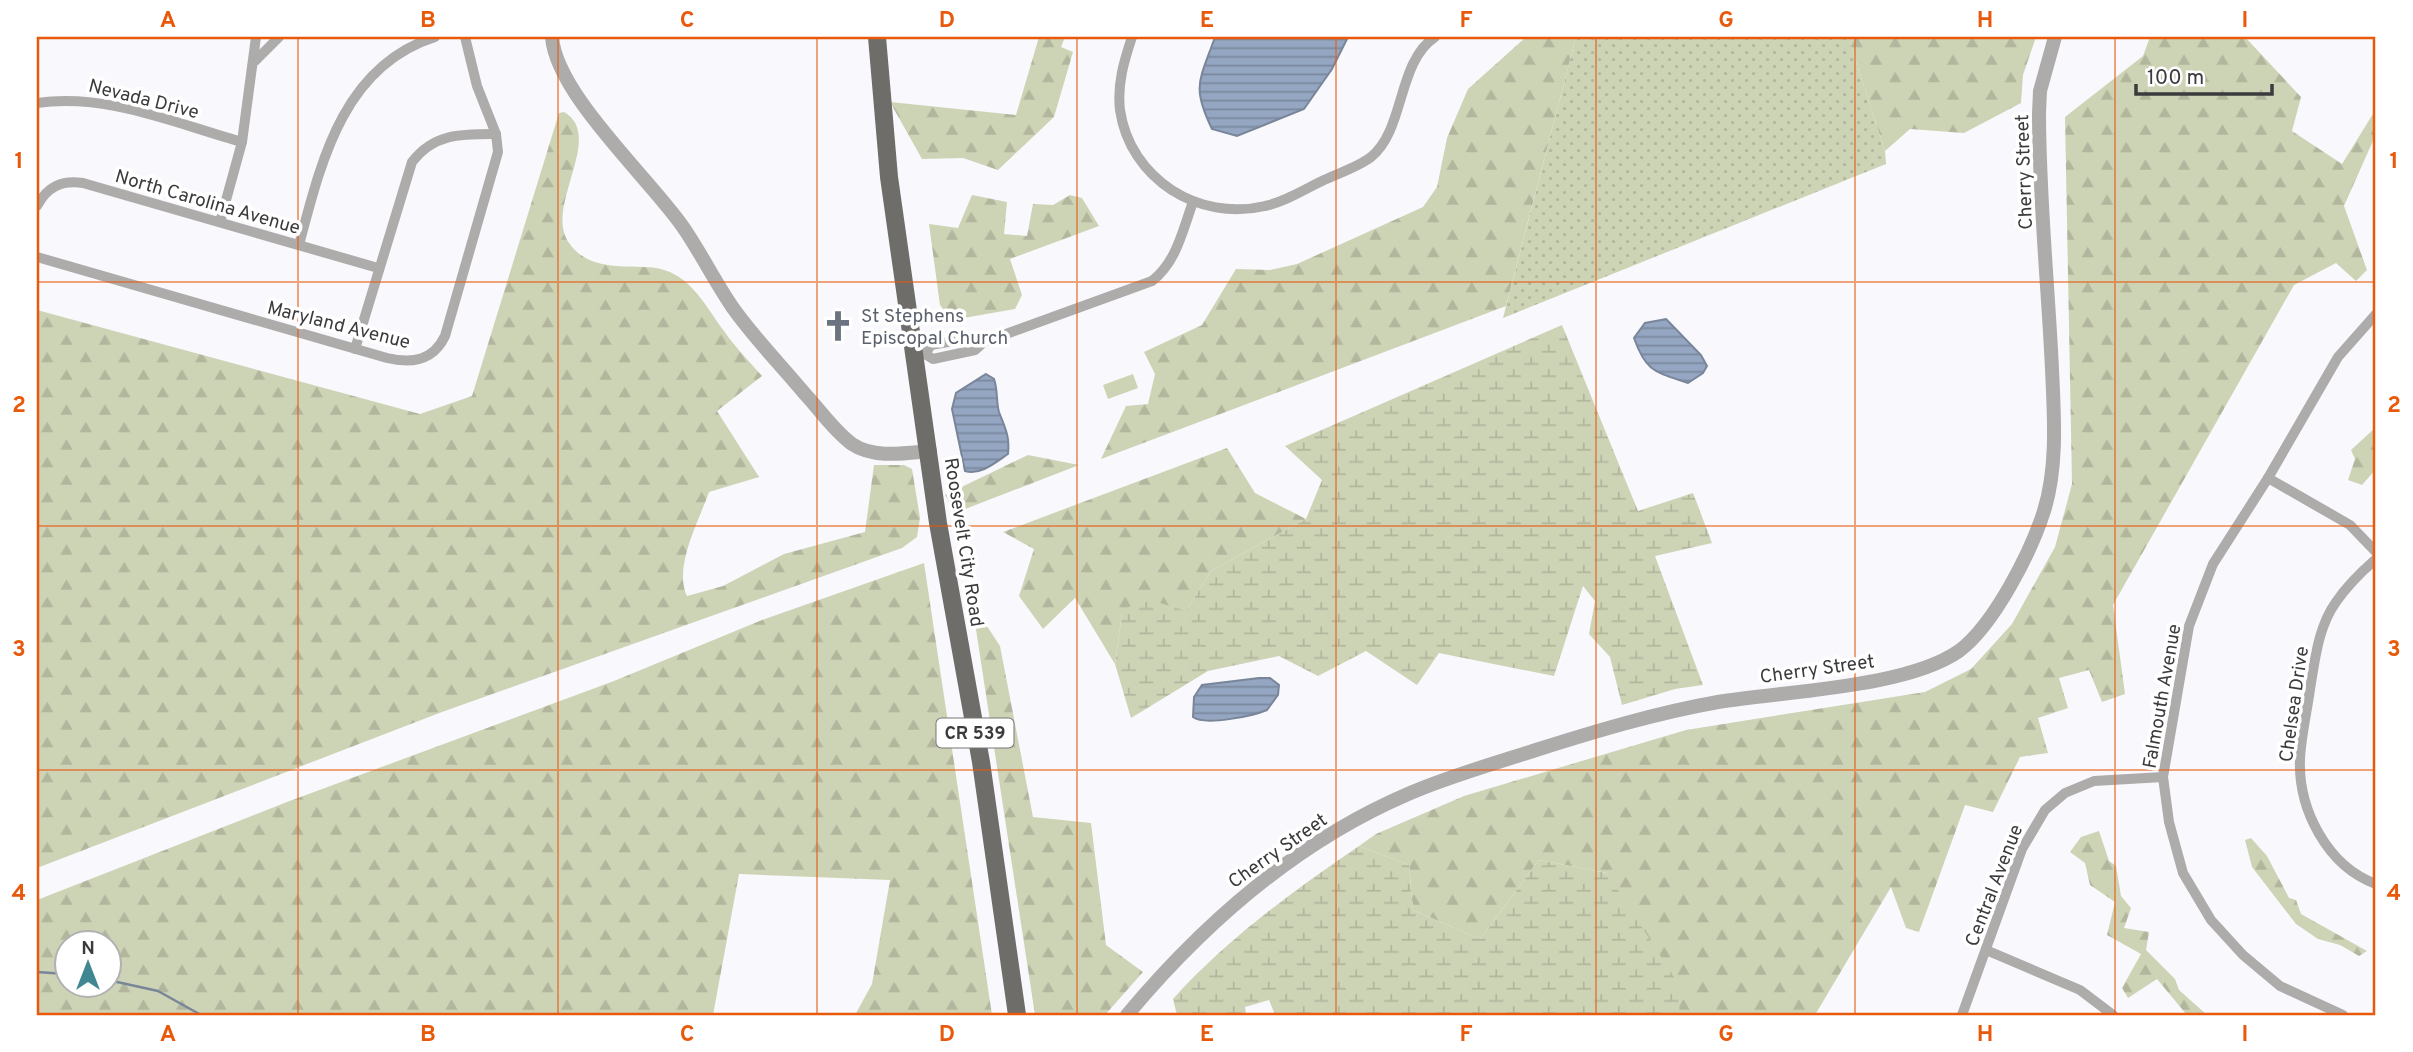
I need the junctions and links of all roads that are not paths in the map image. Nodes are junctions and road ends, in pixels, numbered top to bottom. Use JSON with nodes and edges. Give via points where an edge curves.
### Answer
{"nodes":[{"id":1,"x":256,"y":37,"type":"edge"},
{"id":2,"x":278,"y":37,"type":"edge"},
{"id":3,"x":435,"y":37,"type":"edge"},
{"id":4,"x":465,"y":37,"type":"edge"},
{"id":5,"x":552,"y":37,"type":"edge"},
{"id":6,"x":877,"y":37,"type":"edge"},
{"id":7,"x":1132,"y":37,"type":"edge"},
{"id":8,"x":1435,"y":37,"type":"edge"},
{"id":9,"x":2055,"y":37,"type":"edge"},
{"id":10,"x":255,"y":61,"type":"junction"},
{"id":11,"x":37,"y":103,"type":"edge"},
{"id":12,"x":496,"y":134,"type":"junction"},
{"id":13,"x":242,"y":142,"type":"junction"},
{"id":14,"x":1193,"y":202,"type":"junction"},
{"id":15,"x":37,"y":206,"type":"edge"},
{"id":16,"x":220,"y":222,"type":"junction"},
{"id":17,"x":299,"y":245,"type":"junction"},
{"id":18,"x":37,"y":257,"type":"edge"},
{"id":19,"x":378,"y":268,"type":"junction"},
{"id":20,"x":2376,"y":314,"type":"edge"},
{"id":21,"x":355,"y":349,"type":"junction"},
{"id":22,"x":920,"y":354,"type":"junction"},
{"id":23,"x":930,"y":451,"type":"junction"},
{"id":24,"x":2268,"y":478,"type":"junction"},
{"id":25,"x":2376,"y":552,"type":"edge"},
{"id":26,"x":2376,"y":559,"type":"edge"},
{"id":27,"x":2163,"y":777,"type":"junction"},
{"id":28,"x":2376,"y":884,"type":"edge"},
{"id":29,"x":1986,"y":950,"type":"junction"},
{"id":30,"x":1017,"y":1015,"type":"edge"},
{"id":31,"x":1127,"y":1015,"type":"edge"},
{"id":32,"x":1962,"y":1015,"type":"edge"},
{"id":33,"x":2113,"y":1015,"type":"edge"},
{"id":34,"x":2343,"y":1015,"type":"edge"}],
"edges":[{"from":1,"to":10,"type":"street"},
{"from":2,"to":10,"type":"street"},
{"from":3,"to":17,"type":"street","via":[[394,55],[351,102],[322,159]]},
{"from":4,"to":12,"type":"street","name":"Maryland Avenue"},
{"from":5,"to":23,"type":"street","name":"Roosevelt City Road","via":[[557,61],[602,130],[684,228],[753,334],[832,425],[864,450]]},
{"from":6,"to":22,"type":"main road","number":"CR 539","via":[[889,177]]},
{"from":7,"to":14,"type":"street","via":[[1120,87],[1125,129],[1156,179]]},
{"from":8,"to":14,"type":"street","via":[[1419,52],[1387,135],[1374,155],[1268,206],[1222,210]]},
{"from":9,"to":31,"type":"street","name":"Cherry Street","via":[[2039,113],[2053,399],[2050,484],[2029,548],[1976,634],[1959,651],[1907,674],[1690,707],[1549,746],[1406,794],[1329,836],[1251,889],[1195,938]]},
{"from":10,"to":13,"type":"street"},
{"from":11,"to":13,"type":"street","name":"Nevada Drive","via":[[99,101]]},
{"from":12,"to":19,"type":"street","via":[[451,135],[420,151],[408,169]]},
{"from":12,"to":21,"type":"street","name":"Maryland Avenue","via":[[496,162],[442,342],[431,355],[413,361]]},
{"from":13,"to":16,"type":"street"},
{"from":14,"to":22,"type":"street","via":[[1174,258],[1152,281],[984,342],[975,350],[933,359]]},
{"from":15,"to":16,"type":"street","name":"North Carolina Avenue","via":[[50,189],[75,182]]},
{"from":16,"to":17,"type":"street","name":"North Carolina Avenue"},
{"from":17,"to":19,"type":"street","name":"North Carolina Avenue"},
{"from":18,"to":21,"type":"street","name":"Maryland Avenue"},
{"from":19,"to":21,"type":"street"},
{"from":20,"to":24,"type":"street","name":"Falmouth Avenue","via":[[2338,357]]},
{"from":22,"to":23,"type":"main road","number":"CR 539"},
{"from":23,"to":30,"type":"main road","name":"Roosevelt City Road","number":"CR 539"},
{"from":24,"to":25,"type":"street","via":[[2350,525]]},
{"from":24,"to":27,"type":"street","name":"Falmouth Avenue","via":[[2214,564],[2189,626]]},
{"from":26,"to":28,"type":"street","name":"Chelsea Drive","via":[[2335,603],[2323,628],[2300,757],[2309,813],[2328,847],[2350,870]]},
{"from":27,"to":29,"type":"street","name":"Central Avenue","via":[[2094,780],[2065,793],[2045,810],[2022,849]]},
{"from":27,"to":34,"type":"street","name":"Falmouth Avenue","via":[[2183,873],[2211,920],[2280,986]]},
{"from":29,"to":32,"type":"street","name":"Central Avenue"},
{"from":29,"to":33,"type":"street","via":[[2080,990]]}]}
